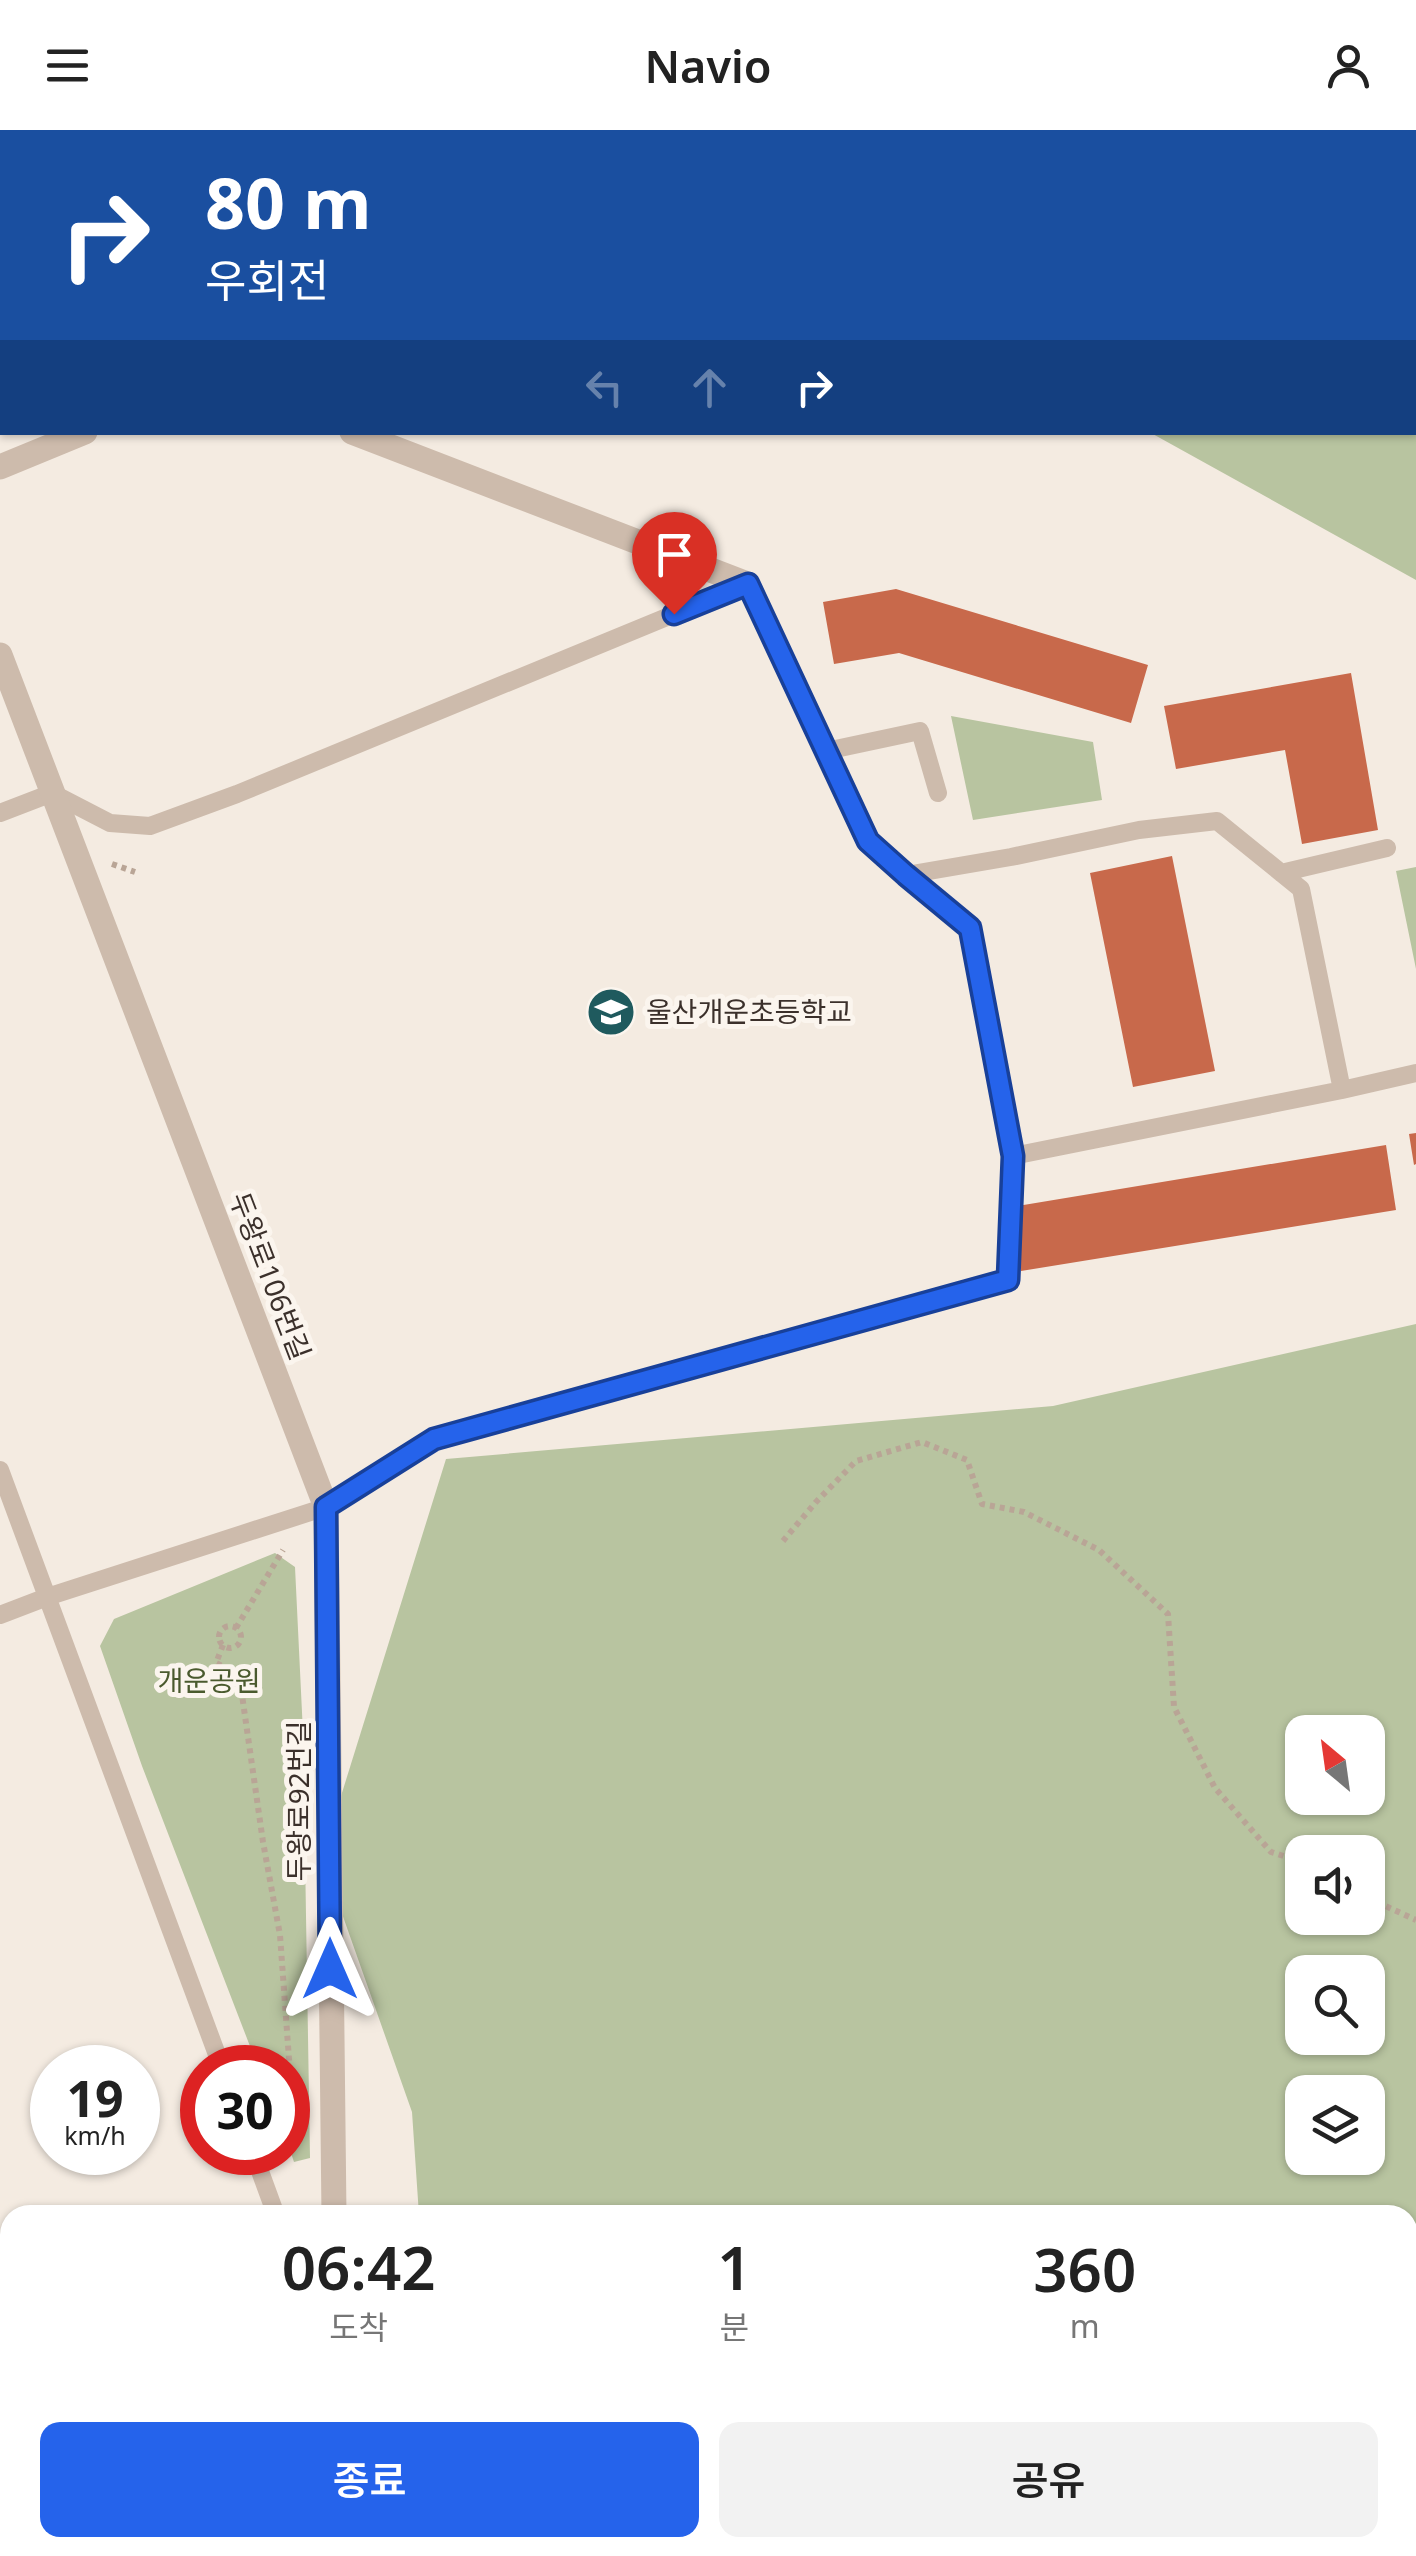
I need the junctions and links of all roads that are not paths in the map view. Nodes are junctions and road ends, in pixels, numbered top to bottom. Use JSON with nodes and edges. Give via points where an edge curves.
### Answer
{"nodes":[{"id":1,"x":78,"y":435,"type":"edge"},
{"id":2,"x":360,"y":435,"type":"edge"},
{"id":3,"x":0,"y":467,"type":"edge"},
{"id":4,"x":748,"y":584,"type":"junction"},
{"id":5,"x":0,"y":655,"type":"edge"},
{"id":6,"x":826,"y":751,"type":"junction"},
{"id":7,"x":52,"y":793,"type":"junction"},
{"id":8,"x":938,"y":794,"type":"dead end"},
{"id":9,"x":0,"y":813,"type":"edge"},
{"id":10,"x":1387,"y":848,"type":"dead end"},
{"id":11,"x":1281,"y":873,"type":"junction"},
{"id":12,"x":906,"y":875,"type":"junction"},
{"id":13,"x":1416,"y":1073,"type":"edge"},
{"id":14,"x":1342,"y":1090,"type":"junction"},
{"id":15,"x":1013,"y":1156,"type":"junction"},
{"id":16,"x":0,"y":1470,"type":"edge"},
{"id":17,"x":315,"y":1511,"type":"junction"},
{"id":18,"x":47,"y":1597,"type":"junction"},
{"id":19,"x":0,"y":1615,"type":"edge"},
{"id":20,"x":213,"y":2045,"type":"edge"},
{"id":21,"x":261,"y":2175,"type":"edge"},
{"id":22,"x":272,"y":2205,"type":"edge"},
{"id":23,"x":334,"y":2205,"type":"edge"}],
"edges":[{"from":1,"to":3,"type":"street"},
{"from":2,"to":4,"type":"street"},
{"from":4,"to":6,"type":"lane"},
{"from":4,"to":7,"type":"lane","via":[[150,826],[110,823]]},
{"from":5,"to":7,"type":"street","name":"두왕로106번길"},
{"from":6,"to":8,"type":"lane","via":[[920,730]]},
{"from":6,"to":12,"type":"lane","via":[[868,841]]},
{"from":7,"to":9,"type":"lane"},
{"from":7,"to":17,"type":"street","name":"두왕로106번길"},
{"from":10,"to":11,"type":"lane"},
{"from":11,"to":12,"type":"lane","via":[[1217,822],[1139,830]]},
{"from":11,"to":14,"type":"lane","via":[[1302,890]]},
{"from":12,"to":15,"type":"lane","via":[[970,928]]},
{"from":13,"to":14,"type":"lane"},
{"from":14,"to":15,"type":"lane"},
{"from":15,"to":17,"type":"lane","via":[[1008,1280],[434,1439]]},
{"from":16,"to":18,"type":"lane"},
{"from":17,"to":18,"type":"lane"},
{"from":17,"to":23,"type":"street","name":"두왕로92번길"},
{"from":18,"to":19,"type":"lane"},
{"from":18,"to":20,"type":"lane"},
{"from":21,"to":22,"type":"lane"}]}
